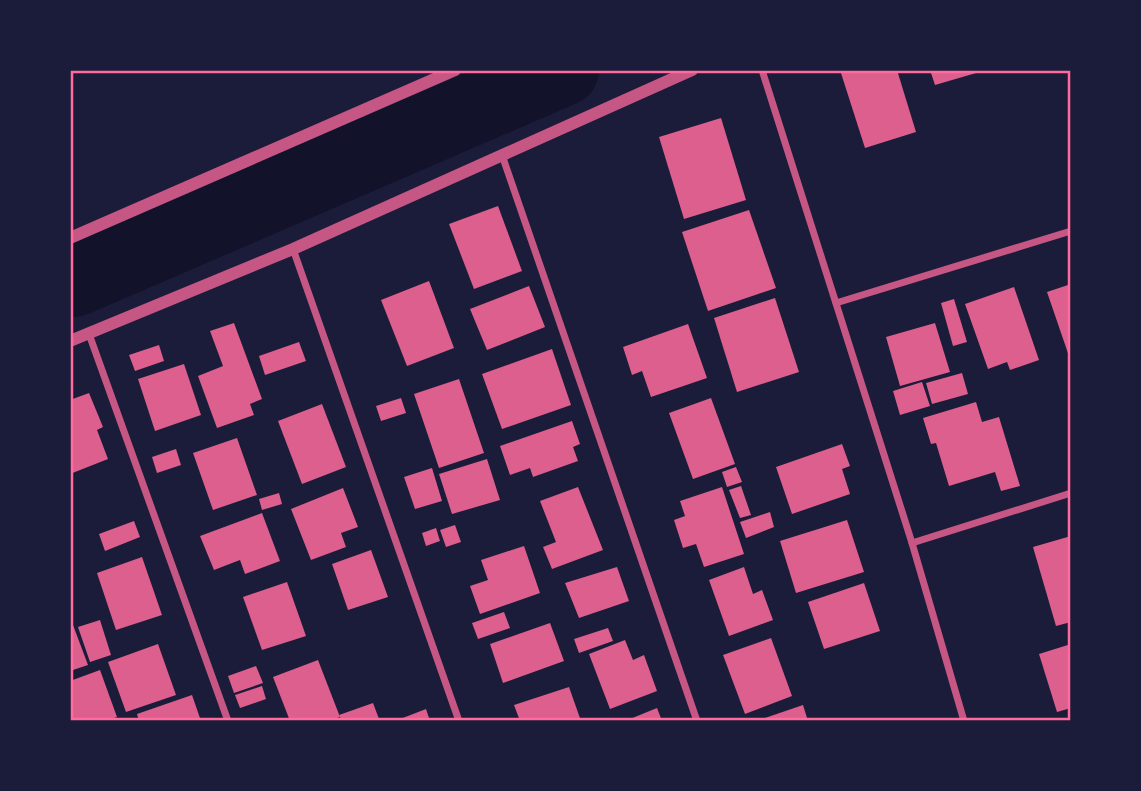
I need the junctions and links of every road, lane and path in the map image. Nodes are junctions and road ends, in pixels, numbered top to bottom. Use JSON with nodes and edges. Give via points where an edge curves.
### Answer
{"nodes":[{"id":1,"x":455,"y":70,"type":"edge"},
{"id":2,"x":692,"y":70,"type":"edge"},
{"id":3,"x":762,"y":70,"type":"edge"},
{"id":4,"x":502,"y":155,"type":"junction"},
{"id":5,"x":1071,"y":230,"type":"edge"},
{"id":6,"x":70,"y":238,"type":"edge"},
{"id":7,"x":293,"y":249,"type":"junction"},
{"id":8,"x":836,"y":303,"type":"junction"},
{"id":9,"x":89,"y":334,"type":"junction"},
{"id":10,"x":70,"y":341,"type":"edge"},
{"id":11,"x":1071,"y":493,"type":"edge"},
{"id":12,"x":912,"y":543,"type":"junction"},
{"id":13,"x":228,"y":721,"type":"edge"},
{"id":14,"x":459,"y":721,"type":"edge"},
{"id":15,"x":697,"y":721,"type":"edge"},
{"id":16,"x":964,"y":721,"type":"edge"}],
"edges":[{"from":1,"to":6,"type":"street"},
{"from":2,"to":4,"type":"street"},
{"from":3,"to":8,"type":"street"},
{"from":4,"to":7,"type":"street"},
{"from":4,"to":15,"type":"street"},
{"from":5,"to":8,"type":"street"},
{"from":7,"to":9,"type":"street"},
{"from":7,"to":14,"type":"street"},
{"from":8,"to":12,"type":"street"},
{"from":9,"to":10,"type":"street"},
{"from":9,"to":13,"type":"street"},
{"from":11,"to":12,"type":"street"},
{"from":12,"to":16,"type":"street"}]}
